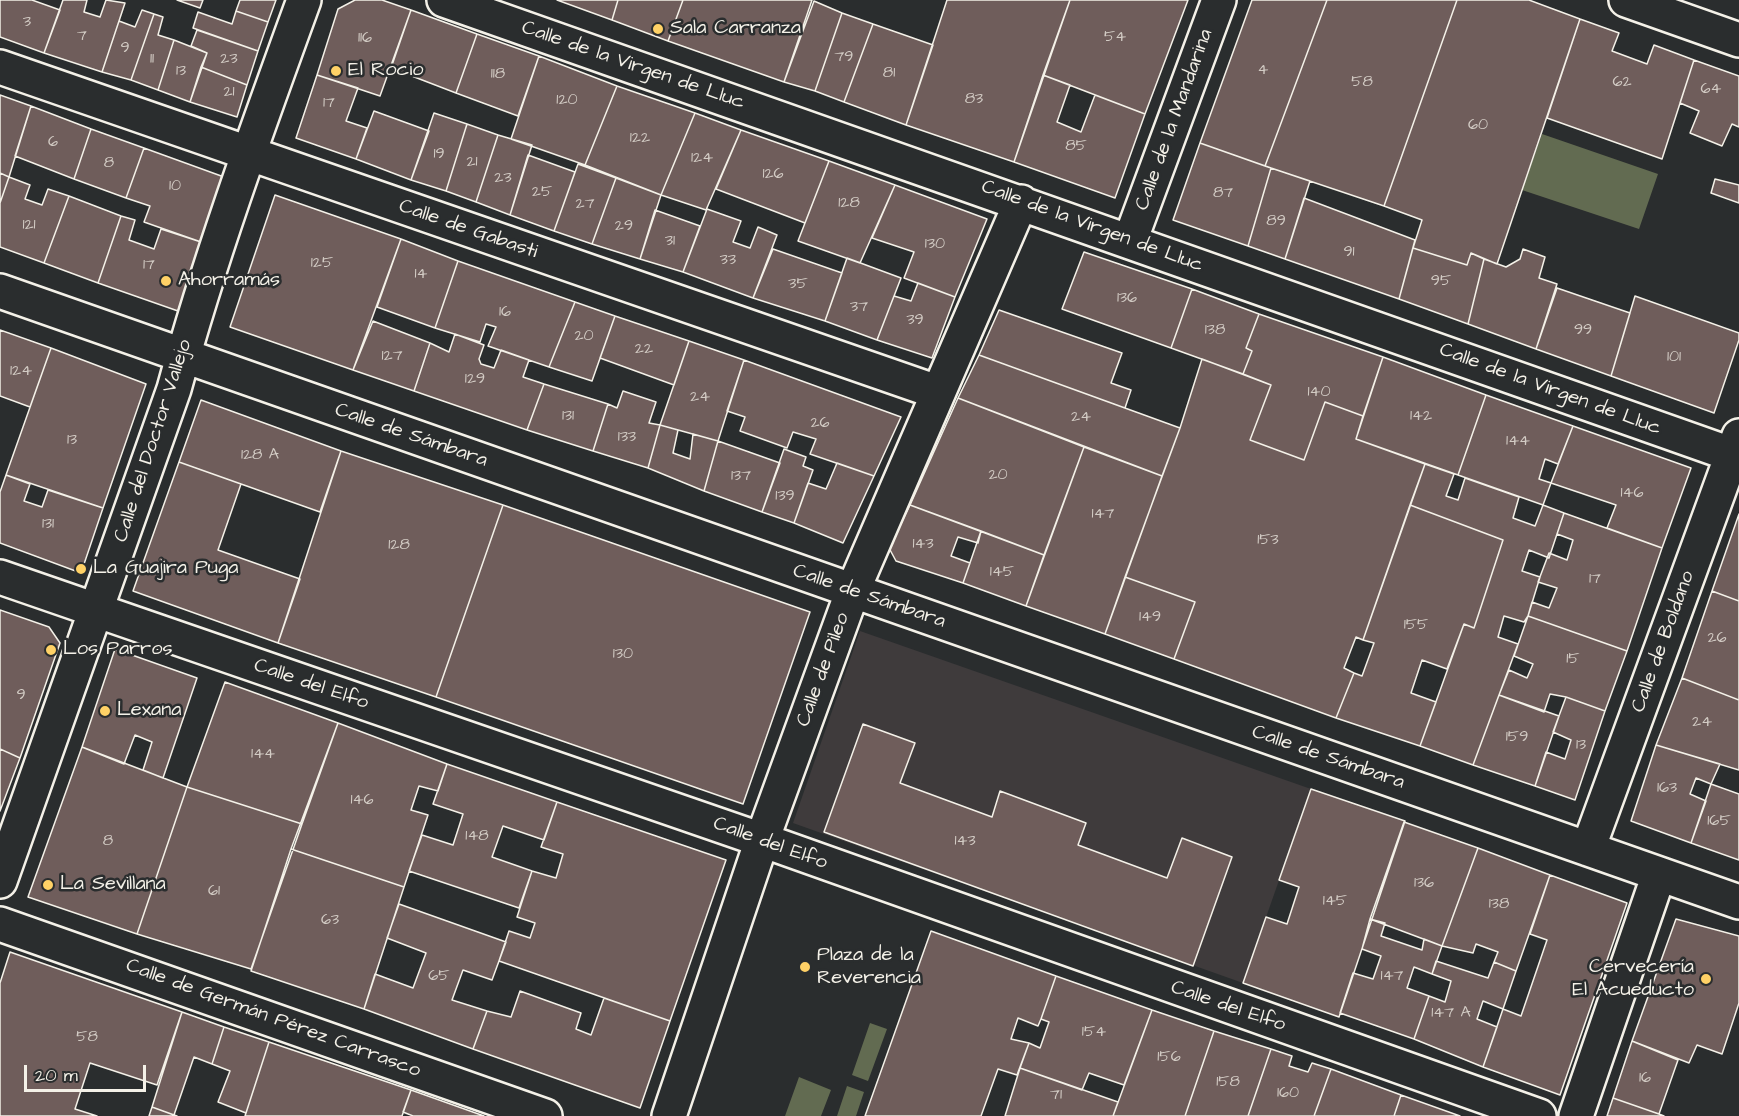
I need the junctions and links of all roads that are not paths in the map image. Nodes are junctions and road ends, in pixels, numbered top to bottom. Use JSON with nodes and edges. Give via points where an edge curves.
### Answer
{"nodes":[{"id":1,"x":304,"y":0,"type":"edge"},
{"id":2,"x":444,"y":0,"type":"edge"},
{"id":3,"x":1219,"y":0,"type":"edge"},
{"id":4,"x":1626,"y":0,"type":"edge"},
{"id":5,"x":1739,"y":40,"type":"edge"},
{"id":6,"x":0,"y":67,"type":"edge"},
{"id":7,"x":248,"y":153,"type":"junction"},
{"id":8,"x":1021,"y":202,"type":"junction"},
{"id":9,"x":1130,"y":241,"type":"junction"},
{"id":10,"x":0,"y":291,"type":"edge"},
{"id":11,"x":183,"y":356,"type":"junction"},
{"id":12,"x":937,"y":392,"type":"junction"},
{"id":13,"x":1737,"y":449,"type":"edge"},
{"id":14,"x":0,"y":577,"type":"edge"},
{"id":15,"x":853,"y":590,"type":"junction"},
{"id":16,"x":96,"y":610,"type":"junction"},
{"id":17,"x":762,"y":840,"type":"junction"},
{"id":18,"x":1588,"y":849,"type":"junction"},
{"id":19,"x":1659,"y":874,"type":"junction"},
{"id":20,"x":0,"y":881,"type":"edge"},
{"id":21,"x":1739,"y":902,"type":"edge"},
{"id":22,"x":0,"y":924,"type":"edge"},
{"id":23,"x":545,"y":1116,"type":"edge"},
{"id":24,"x":669,"y":1116,"type":"edge"},
{"id":25,"x":1539,"y":1116,"type":"edge"},
{"id":26,"x":1576,"y":1116,"type":"edge"}],
"edges":[{"from":1,"to":7,"type":"street","name":"Calle del Doctor Vallejo"},
{"from":2,"to":8,"type":"street","name":"Calle de la Virgen de Lluc"},
{"from":3,"to":9,"type":"street","name":"Calle de la Mandarina"},
{"from":4,"to":5,"type":"street"},
{"from":6,"to":7,"type":"street","name":"Calle de Gabasti"},
{"from":7,"to":11,"type":"street","name":"Calle del Doctor Vallejo"},
{"from":7,"to":12,"type":"street","name":"Calle de Gabasti"},
{"from":8,"to":9,"type":"street","name":"Calle de la Virgen de Lluc"},
{"from":8,"to":12,"type":"street","name":"Calle de Pileo"},
{"from":9,"to":13,"type":"street","name":"Calle de la Virgen de Lluc"},
{"from":10,"to":11,"type":"street","name":"Calle de Sámbara"},
{"from":11,"to":15,"type":"street","name":"Calle de Sámbara"},
{"from":11,"to":16,"type":"street","name":"Calle del Doctor Vallejo"},
{"from":12,"to":15,"type":"street","name":"Calle de Pileo"},
{"from":13,"to":18,"type":"street","name":"Calle de Boldano"},
{"from":14,"to":16,"type":"street","name":"Calle del Elfo"},
{"from":15,"to":17,"type":"street","name":"Calle de Pileo"},
{"from":15,"to":18,"type":"street","name":"Calle de Sámbara"},
{"from":16,"to":17,"type":"street","name":"Calle del Elfo"},
{"from":16,"to":20,"type":"street","name":"Calle del Doctor Vallejo"},
{"from":17,"to":24,"type":"street","name":"Calle de Pileo"},
{"from":17,"to":25,"type":"street","name":"Calle del Elfo"},
{"from":18,"to":19,"type":"street","name":"Calle de Sámbara"},
{"from":19,"to":21,"type":"street","name":"Calle de Sámbara"},
{"from":19,"to":26,"type":"street"},
{"from":22,"to":23,"type":"street","name":"Calle de Germán Pérez Carrasco"}]}
